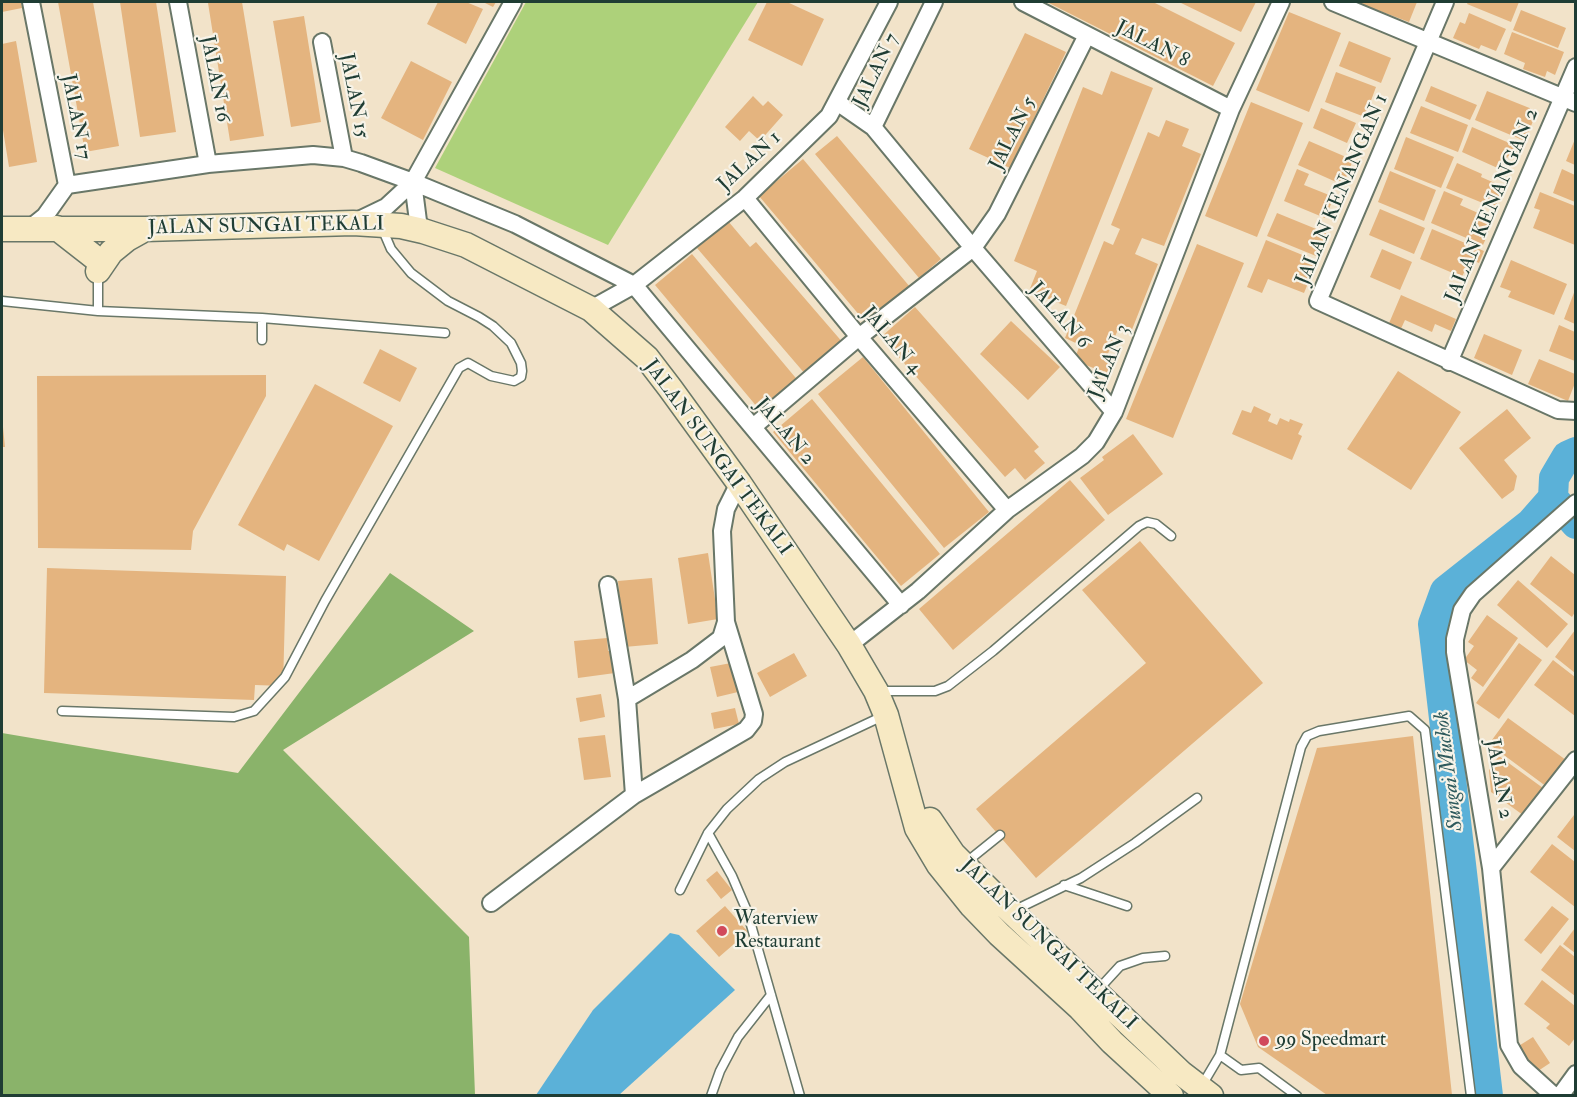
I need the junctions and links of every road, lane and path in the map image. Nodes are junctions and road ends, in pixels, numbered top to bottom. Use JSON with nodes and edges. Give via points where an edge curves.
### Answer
{"nodes":[{"id":1,"x":31,"y":2,"type":"edge"},
{"id":2,"x":178,"y":2,"type":"edge"},
{"id":3,"x":513,"y":2,"type":"edge"},
{"id":4,"x":889,"y":2,"type":"edge"},
{"id":5,"x":934,"y":2,"type":"edge"},
{"id":6,"x":1023,"y":2,"type":"edge"},
{"id":7,"x":1281,"y":2,"type":"edge"},
{"id":8,"x":1333,"y":2,"type":"edge"},
{"id":9,"x":1445,"y":2,"type":"edge"},
{"id":10,"x":1087,"y":35,"type":"junction"},
{"id":11,"x":1429,"y":41,"type":"junction"},
{"id":12,"x":322,"y":42,"type":"dead end"},
{"id":13,"x":1575,"y":67,"type":"edge"},
{"id":14,"x":1569,"y":100,"type":"edge"},
{"id":15,"x":837,"y":102,"type":"junction"},
{"id":16,"x":1231,"y":109,"type":"junction"},
{"id":17,"x":873,"y":127,"type":"junction"},
{"id":18,"x":344,"y":158,"type":"junction"},
{"id":19,"x":208,"y":164,"type":"junction"},
{"id":20,"x":413,"y":182,"type":"junction"},
{"id":21,"x":67,"y":185,"type":"junction"},
{"id":22,"x":745,"y":198,"type":"junction"},
{"id":23,"x":353,"y":223,"type":"junction"},
{"id":24,"x":381,"y":224,"type":"junction"},
{"id":25,"x":30,"y":228,"type":"junction"},
{"id":26,"x":2,"y":229,"type":"edge"},
{"id":27,"x":145,"y":229,"type":"junction"},
{"id":28,"x":423,"y":231,"type":"junction"},
{"id":29,"x":973,"y":248,"type":"junction"},
{"id":30,"x":98,"y":250,"type":"junction"},
{"id":31,"x":634,"y":285,"type":"junction"},
{"id":32,"x":2,"y":301,"type":"edge"},
{"id":33,"x":591,"y":309,"type":"junction"},
{"id":34,"x":98,"y":311,"type":"junction"},
{"id":35,"x":262,"y":318,"type":"junction"},
{"id":36,"x":445,"y":333,"type":"dead end"},
{"id":37,"x":859,"y":337,"type":"junction"},
{"id":38,"x":262,"y":340,"type":"dead end"},
{"id":39,"x":1449,"y":362,"type":"junction"},
{"id":40,"x":1575,"y":411,"type":"edge"},
{"id":41,"x":1114,"y":412,"type":"junction"},
{"id":42,"x":753,"y":427,"type":"junction"},
{"id":43,"x":739,"y":483,"type":"junction"},
{"id":44,"x":1575,"y":502,"type":"edge"},
{"id":45,"x":1007,"y":510,"type":"junction"},
{"id":46,"x":1171,"y":536,"type":"dead end"},
{"id":47,"x":608,"y":585,"type":"dead end"},
{"id":48,"x":901,"y":605,"type":"junction"},
{"id":49,"x":726,"y":622,"type":"junction"},
{"id":50,"x":849,"y":645,"type":"junction"},
{"id":51,"x":876,"y":691,"type":"junction"},
{"id":52,"x":627,"y":699,"type":"junction"},
{"id":53,"x":62,"y":711,"type":"dead end"},
{"id":54,"x":886,"y":714,"type":"junction"},
{"id":55,"x":1575,"y":760,"type":"edge"},
{"id":56,"x":903,"y":778,"type":"junction"},
{"id":57,"x":634,"y":795,"type":"junction"},
{"id":58,"x":1197,"y":798,"type":"dead end"},
{"id":59,"x":708,"y":833,"type":"junction"},
{"id":60,"x":1000,"y":835,"type":"dead end"},
{"id":61,"x":963,"y":864,"type":"junction"},
{"id":62,"x":1491,"y":868,"type":"junction"},
{"id":63,"x":1064,"y":885,"type":"junction"},
{"id":64,"x":680,"y":890,"type":"dead end"},
{"id":65,"x":491,"y":903,"type":"dead end"},
{"id":66,"x":1127,"y":906,"type":"dead end"},
{"id":67,"x":1011,"y":911,"type":"junction"},
{"id":68,"x":1166,"y":956,"type":"dead end"},
{"id":69,"x":1096,"y":991,"type":"junction"},
{"id":70,"x":771,"y":995,"type":"junction"},
{"id":71,"x":1220,"y":1055,"type":"junction"},
{"id":72,"x":1575,"y":1074,"type":"edge"},
{"id":73,"x":1203,"y":1093,"type":"edge"},
{"id":74,"x":711,"y":1095,"type":"edge"},
{"id":75,"x":800,"y":1095,"type":"edge"},
{"id":76,"x":1171,"y":1095,"type":"edge"},
{"id":77,"x":1297,"y":1095,"type":"edge"},
{"id":78,"x":1470,"y":1095,"type":"edge"},
{"id":79,"x":1554,"y":1095,"type":"edge"},
{"id":80,"x":1560,"y":1095,"type":"edge"}],
"edges":[{"from":1,"to":21,"type":"street","name":"JALAN 17"},
{"from":2,"to":19,"type":"street","name":"JALAN 16"},
{"from":3,"to":20,"type":"street"},
{"from":4,"to":15,"type":"street","name":"JALAN 1"},
{"from":5,"to":17,"type":"street","name":"JALAN 7"},
{"from":6,"to":10,"type":"street","name":"JALAN 8"},
{"from":7,"to":16,"type":"street","name":"JALAN 3"},
{"from":8,"to":11,"type":"street"},
{"from":9,"to":11,"type":"street","name":"JALAN KENANGAN 1"},
{"from":10,"to":16,"type":"street","name":"JALAN 8"},
{"from":10,"to":29,"type":"street","name":"JALAN 5","via":[[997,214]]},
{"from":11,"to":14,"type":"street"},
{"from":11,"to":39,"type":"street","name":"JALAN KENANGAN 1","via":[[1318,299]]},
{"from":12,"to":18,"type":"street","name":"JALAN 15"},
{"from":13,"to":14,"type":"street","name":"JALAN KENANGAN 2"},
{"from":14,"to":39,"type":"street","name":"JALAN KENANGAN 2"},
{"from":15,"to":17,"type":"street","name":"JALAN 6"},
{"from":15,"to":22,"type":"street","name":"JALAN 1","via":[[829,116]]},
{"from":16,"to":41,"type":"street","name":"JALAN 3"},
{"from":17,"to":29,"type":"street","name":"JALAN 6"},
{"from":18,"to":19,"type":"street","via":[[312,155]]},
{"from":18,"to":20,"type":"street"},
{"from":19,"to":21,"type":"street"},
{"from":20,"to":23,"type":"street","via":[[386,207]]},
{"from":20,"to":28,"type":"street"},
{"from":20,"to":31,"type":"street","via":[[515,224]]},
{"from":21,"to":25,"type":"street","name":"JALAN 17","via":[[45,216]]},
{"from":22,"to":31,"type":"street","name":"JALAN 1"},
{"from":22,"to":37,"type":"street","name":"JALAN 4"},
{"from":23,"to":24,"type":"street","name":"JALAN SUNGAI TEKALI"},
{"from":23,"to":27,"type":"street","name":"JALAN SUNGAI TEKALI"},
{"from":24,"to":28,"type":"street","name":"JALAN SUNGAI TEKALI"},
{"from":24,"to":53,"type":"lane","via":[[391,249],[411,273],[448,301],[493,326],[511,344],[521,363],[521,377],[514,381],[491,375],[468,363],[459,368],[285,677],[254,711],[234,717]]},
{"from":25,"to":26,"type":"street"},
{"from":25,"to":30,"type":"street","via":[[57,228]]},
{"from":27,"to":30,"type":"street","name":"JALAN SUNGAI TEKALI"},
{"from":27,"to":30,"type":"street","via":[[111,252]]},
{"from":28,"to":33,"type":"street","name":"JALAN SUNGAI TEKALI","via":[[466,245]]},
{"from":29,"to":37,"type":"street"},
{"from":29,"to":41,"type":"street","name":"JALAN 6"},
{"from":30,"to":34,"type":"lane"},
{"from":31,"to":33,"type":"street","name":"JALAN 1"},
{"from":31,"to":42,"type":"street","name":"JALAN 2"},
{"from":32,"to":34,"type":"lane"},
{"from":33,"to":43,"type":"street","name":"JALAN SUNGAI TEKALI","via":[[646,358]]},
{"from":34,"to":35,"type":"lane"},
{"from":35,"to":36,"type":"lane"},
{"from":35,"to":38,"type":"lane"},
{"from":37,"to":42,"type":"street"},
{"from":37,"to":45,"type":"street","name":"JALAN 4"},
{"from":39,"to":40,"type":"street","name":"JALAN KENANGAN 1","via":[[1558,410]]},
{"from":41,"to":45,"type":"street","name":"JALAN 3","via":[[1096,442],[1082,456]]},
{"from":42,"to":48,"type":"street","name":"JALAN 2"},
{"from":43,"to":49,"type":"street","via":[[726,509],[722,531]]},
{"from":43,"to":50,"type":"street","name":"JALAN SUNGAI TEKALI"},
{"from":44,"to":62,"type":"street","name":"JALAN 2","via":[[1473,594],[1462,610],[1455,639]]},
{"from":45,"to":48,"type":"street","name":"JALAN 3"},
{"from":46,"to":51,"type":"lane","via":[[1156,524],[1147,522],[1139,526],[948,686],[935,691]]},
{"from":47,"to":52,"type":"street"},
{"from":48,"to":50,"type":"street","name":"JALAN 3"},
{"from":49,"to":52,"type":"street","via":[[720,638],[711,647]]},
{"from":49,"to":57,"type":"street","via":[[753,721],[746,730]]},
{"from":50,"to":51,"type":"street","name":"JALAN SUNGAI TEKALI"},
{"from":51,"to":54,"type":"street","name":"JALAN SUNGAI TEKALI"},
{"from":52,"to":57,"type":"street"},
{"from":54,"to":56,"type":"street","name":"JALAN SUNGAI TEKALI"},
{"from":54,"to":59,"type":"lane","via":[[785,762],[759,779]]},
{"from":55,"to":62,"type":"street"},
{"from":56,"to":61,"type":"street","name":"JALAN SUNGAI TEKALI"},
{"from":56,"to":76,"type":"street","name":"JALAN SUNGAI TEKALI","via":[[917,828],[939,865],[972,906]]},
{"from":57,"to":65,"type":"street"},
{"from":58,"to":63,"type":"lane","via":[[1135,843]]},
{"from":59,"to":64,"type":"lane"},
{"from":59,"to":70,"type":"lane","via":[[747,911]]},
{"from":60,"to":61,"type":"lane"},
{"from":61,"to":67,"type":"street","name":"JALAN SUNGAI TEKALI"},
{"from":62,"to":79,"type":"street","name":"JALAN 2","via":[[1509,1045],[1521,1065]]},
{"from":63,"to":66,"type":"lane"},
{"from":63,"to":67,"type":"lane"},
{"from":67,"to":69,"type":"street","name":"JALAN SUNGAI TEKALI"},
{"from":68,"to":69,"type":"lane","via":[[1120,966]]},
{"from":69,"to":73,"type":"street","name":"JALAN SUNGAI TEKALI"},
{"from":70,"to":74,"type":"lane","via":[[738,1037]]},
{"from":70,"to":75,"type":"lane"},
{"from":71,"to":73,"type":"lane"},
{"from":71,"to":77,"type":"lane","via":[[1241,1070],[1258,1068]]},
{"from":71,"to":78,"type":"lane","via":[[1307,736],[1409,716],[1425,730]]},
{"from":72,"to":80,"type":"street"}]}
